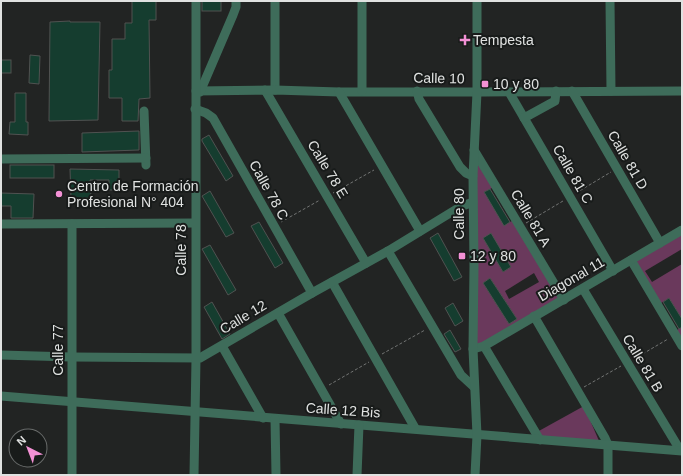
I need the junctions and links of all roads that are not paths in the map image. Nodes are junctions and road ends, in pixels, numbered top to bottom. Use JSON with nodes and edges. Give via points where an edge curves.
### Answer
{"nodes":[{"id":1,"x":196,"y":1,"type":"edge"},
{"id":2,"x":236,"y":1,"type":"edge"},
{"id":3,"x":275,"y":1,"type":"edge"},
{"id":4,"x":362,"y":1,"type":"edge"},
{"id":5,"x":477,"y":1,"type":"edge"},
{"id":6,"x":610,"y":1,"type":"edge"},
{"id":7,"x":265,"y":90,"type":"junction"},
{"id":8,"x":275,"y":90,"type":"junction"},
{"id":9,"x":198,"y":91,"type":"junction"},
{"id":10,"x":362,"y":91,"type":"junction"},
{"id":11,"x":417,"y":91,"type":"junction"},
{"id":12,"x":556,"y":91,"type":"junction"},
{"id":13,"x":572,"y":91,"type":"junction"},
{"id":14,"x":611,"y":91,"type":"junction"},
{"id":15,"x":682,"y":91,"type":"edge"},
{"id":16,"x":339,"y":92,"type":"junction"},
{"id":17,"x":477,"y":92,"type":"junction"},
{"id":18,"x":509,"y":92,"type":"junction"},
{"id":19,"x":195,"y":109,"type":"junction"},
{"id":20,"x":144,"y":111,"type":"dead end"},
{"id":21,"x":524,"y":118,"type":"junction"},
{"id":22,"x":474,"y":150,"type":"junction"},
{"id":23,"x":1,"y":159,"type":"edge"},
{"id":24,"x":473,"y":176,"type":"junction"},
{"id":25,"x":473,"y":202,"type":"junction"},
{"id":26,"x":195,"y":223,"type":"junction"},
{"id":27,"x":1,"y":224,"type":"edge"},
{"id":28,"x":72,"y":224,"type":"junction"},
{"id":29,"x":682,"y":230,"type":"edge"},
{"id":30,"x":420,"y":231,"type":"junction"},
{"id":31,"x":660,"y":243,"type":"junction"},
{"id":32,"x":388,"y":251,"type":"junction"},
{"id":33,"x":631,"y":260,"type":"junction"},
{"id":34,"x":366,"y":263,"type":"junction"},
{"id":35,"x":613,"y":271,"type":"junction"},
{"id":36,"x":332,"y":282,"type":"junction"},
{"id":37,"x":583,"y":289,"type":"junction"},
{"id":38,"x":312,"y":293,"type":"junction"},
{"id":39,"x":564,"y":300,"type":"junction"},
{"id":40,"x":278,"y":313,"type":"junction"},
{"id":41,"x":534,"y":316,"type":"junction"},
{"id":42,"x":222,"y":346,"type":"junction"},
{"id":43,"x":484,"y":346,"type":"junction"},
{"id":44,"x":682,"y":346,"type":"edge"},
{"id":45,"x":473,"y":349,"type":"junction"},
{"id":46,"x":1,"y":355,"type":"edge"},
{"id":47,"x":72,"y":358,"type":"junction"},
{"id":48,"x":196,"y":359,"type":"junction"},
{"id":49,"x":474,"y":387,"type":"junction"},
{"id":50,"x":1,"y":396,"type":"edge"},
{"id":51,"x":72,"y":402,"type":"junction"},
{"id":52,"x":195,"y":412,"type":"junction"},
{"id":53,"x":263,"y":418,"type":"junction"},
{"id":54,"x":275,"y":419,"type":"junction"},
{"id":55,"x":341,"y":424,"type":"junction"},
{"id":56,"x":358,"y":425,"type":"junction"},
{"id":57,"x":415,"y":428,"type":"junction"},
{"id":58,"x":477,"y":435,"type":"junction"},
{"id":59,"x":540,"y":440,"type":"junction"},
{"id":60,"x":608,"y":445,"type":"junction"},
{"id":61,"x":681,"y":450,"type":"edge"},
{"id":62,"x":72,"y":475,"type":"edge"},
{"id":63,"x":194,"y":475,"type":"edge"},
{"id":64,"x":276,"y":475,"type":"edge"},
{"id":65,"x":357,"y":475,"type":"edge"},
{"id":66,"x":475,"y":475,"type":"edge"},
{"id":67,"x":608,"y":475,"type":"edge"}],
"edges":[{"from":1,"to":9,"type":"street","name":"Calle 78"},
{"from":2,"to":9,"type":"street","via":[[233,15]]},
{"from":3,"to":8,"type":"street"},
{"from":4,"to":10,"type":"street"},
{"from":5,"to":17,"type":"street","name":"Calle 80"},
{"from":6,"to":14,"type":"street"},
{"from":7,"to":8,"type":"street","name":"Calle 10"},
{"from":7,"to":9,"type":"street","name":"Calle 10"},
{"from":7,"to":34,"type":"street","name":"Calle 78 E"},
{"from":8,"to":16,"type":"street","name":"Calle 10"},
{"from":9,"to":19,"type":"street","name":"Calle 78"},
{"from":10,"to":11,"type":"street","name":"Calle 10"},
{"from":10,"to":16,"type":"street","name":"Calle 10"},
{"from":11,"to":17,"type":"street","name":"Calle 10"},
{"from":11,"to":24,"type":"street","via":[[419,99],[460,167]]},
{"from":12,"to":13,"type":"street","name":"Calle 10"},
{"from":12,"to":18,"type":"street","name":"Calle 10"},
{"from":12,"to":21,"type":"street","via":[[555,101]]},
{"from":13,"to":14,"type":"street","name":"Calle 10"},
{"from":13,"to":31,"type":"street","name":"Calle 81 D"},
{"from":14,"to":15,"type":"street","name":"Calle 10"},
{"from":16,"to":30,"type":"street"},
{"from":17,"to":18,"type":"street","name":"Calle 10"},
{"from":17,"to":22,"type":"street","name":"Calle 80"},
{"from":18,"to":21,"type":"street","name":"Calle 81 C"},
{"from":19,"to":26,"type":"street","name":"Calle 78"},
{"from":19,"to":38,"type":"street","name":"Calle 78 C","via":[[213,118]]},
{"from":20,"to":23,"type":"street","via":[[146,162]]},
{"from":21,"to":35,"type":"street","name":"Calle 81 C"},
{"from":22,"to":24,"type":"street","name":"Calle 80"},
{"from":22,"to":39,"type":"street","name":"Calle 81 A"},
{"from":24,"to":25,"type":"street","name":"Calle 80"},
{"from":25,"to":30,"type":"street","name":"Calle 12"},
{"from":25,"to":45,"type":"street","name":"Calle 80"},
{"from":26,"to":28,"type":"street"},
{"from":26,"to":48,"type":"street","name":"Calle 78"},
{"from":27,"to":28,"type":"street"},
{"from":28,"to":47,"type":"street","name":"Calle 77"},
{"from":29,"to":31,"type":"street","name":"Diagonal 11"},
{"from":30,"to":32,"type":"street","name":"Calle 12"},
{"from":31,"to":33,"type":"street","name":"Diagonal 11"},
{"from":32,"to":34,"type":"street","name":"Calle 12"},
{"from":32,"to":49,"type":"street","via":[[461,375]]},
{"from":33,"to":35,"type":"street","name":"Diagonal 11"},
{"from":33,"to":44,"type":"street"},
{"from":34,"to":36,"type":"street","name":"Calle 12"},
{"from":35,"to":37,"type":"street","name":"Diagonal 11"},
{"from":36,"to":38,"type":"street","name":"Calle 12"},
{"from":36,"to":57,"type":"street"},
{"from":37,"to":39,"type":"street","name":"Diagonal 11"},
{"from":37,"to":61,"type":"street","name":"Calle 81 B"},
{"from":38,"to":40,"type":"street","name":"Calle 12"},
{"from":39,"to":41,"type":"street","name":"Diagonal 11"},
{"from":40,"to":42,"type":"street","name":"Calle 12"},
{"from":40,"to":55,"type":"street"},
{"from":41,"to":43,"type":"street","name":"Diagonal 11"},
{"from":41,"to":60,"type":"street"},
{"from":42,"to":48,"type":"street","name":"Calle 12"},
{"from":42,"to":53,"type":"street"},
{"from":43,"to":45,"type":"street","name":"Diagonal 11"},
{"from":43,"to":59,"type":"street"},
{"from":45,"to":49,"type":"street","name":"Calle 80"},
{"from":46,"to":47,"type":"street","name":"Calle 12"},
{"from":47,"to":48,"type":"street","name":"Calle 12"},
{"from":47,"to":51,"type":"street","name":"Calle 77"},
{"from":48,"to":52,"type":"street","name":"Calle 78"},
{"from":49,"to":58,"type":"street","name":"Calle 80"},
{"from":50,"to":51,"type":"street","name":"Calle 12 Bis"},
{"from":51,"to":52,"type":"street","name":"Calle 12 Bis"},
{"from":51,"to":62,"type":"street","name":"Calle 77"},
{"from":52,"to":53,"type":"street","name":"Calle 12 Bis"},
{"from":52,"to":63,"type":"street","name":"Calle 78"},
{"from":53,"to":54,"type":"street","name":"Calle 12 Bis"},
{"from":54,"to":55,"type":"street","name":"Calle 12 Bis"},
{"from":54,"to":64,"type":"street"},
{"from":55,"to":56,"type":"street","name":"Calle 12 Bis"},
{"from":56,"to":57,"type":"street","name":"Calle 12 Bis"},
{"from":56,"to":65,"type":"street"},
{"from":57,"to":58,"type":"street","name":"Calle 12 Bis"},
{"from":58,"to":59,"type":"street","name":"Calle 12 Bis"},
{"from":58,"to":66,"type":"street","name":"Calle 80"},
{"from":59,"to":60,"type":"street","name":"Calle 12 Bis"},
{"from":60,"to":61,"type":"street","name":"Calle 12 Bis"},
{"from":60,"to":67,"type":"street"}]}
